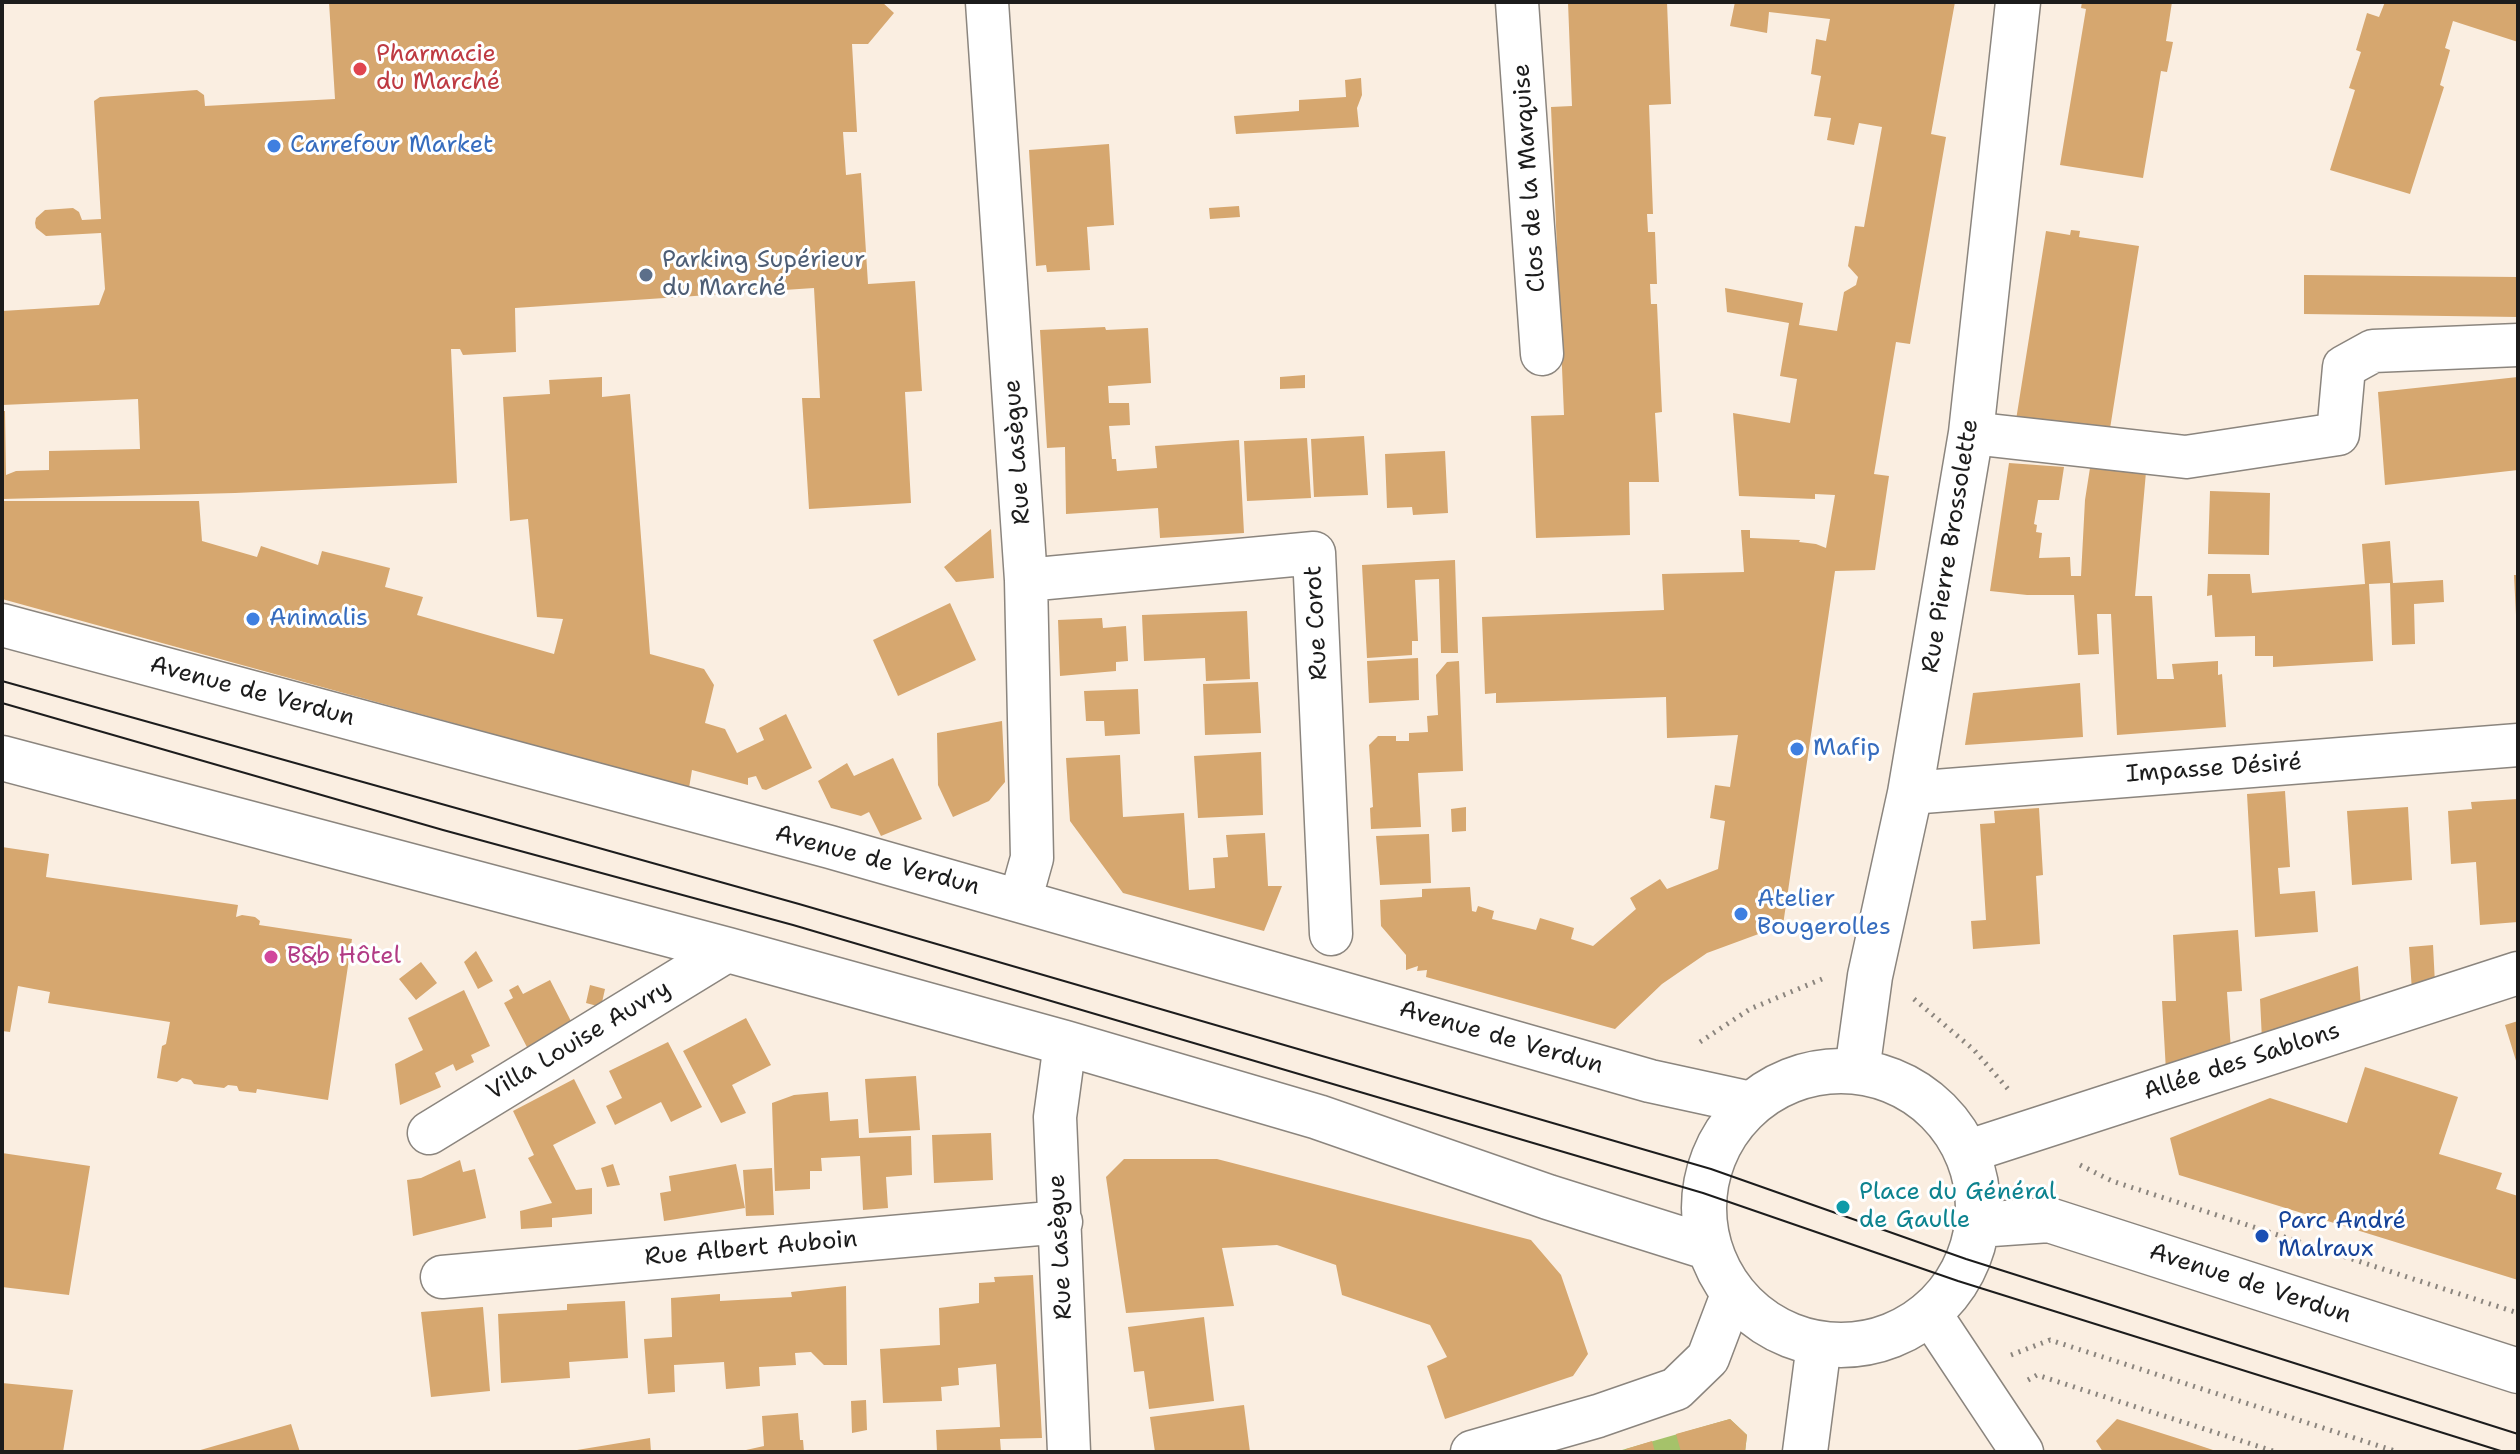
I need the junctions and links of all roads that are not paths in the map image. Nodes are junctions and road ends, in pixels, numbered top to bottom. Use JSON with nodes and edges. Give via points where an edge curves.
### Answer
{"nodes":[{"id":1,"x":987,"y":2,"type":"edge"},
{"id":2,"x":1517,"y":2,"type":"edge"},
{"id":3,"x":2020,"y":7,"type":"edge"},
{"id":4,"x":2518,"y":345,"type":"edge"},
{"id":5,"x":1542,"y":354,"type":"dead end"},
{"id":6,"x":1971,"y":433,"type":"junction"},
{"id":7,"x":1026,"y":580,"type":"junction"},
{"id":8,"x":2,"y":625,"type":"edge"},
{"id":9,"x":2518,"y":745,"type":"edge"},
{"id":10,"x":2,"y":758,"type":"edge"},
{"id":11,"x":1910,"y":793,"type":"junction"},
{"id":12,"x":1020,"y":901,"type":"junction"},
{"id":13,"x":1331,"y":934,"type":"dead end"},
{"id":14,"x":728,"y":950,"type":"junction"},
{"id":15,"x":2518,"y":973,"type":"edge"},
{"id":16,"x":1065,"y":1043,"type":"junction"},
{"id":17,"x":1857,"y":1071,"type":"junction"},
{"id":18,"x":1751,"y":1103,"type":"junction"},
{"id":19,"x":429,"y":1133,"type":"dead end"},
{"id":20,"x":1966,"y":1152,"type":"junction"},
{"id":21,"x":1061,"y":1222,"type":"junction"},
{"id":22,"x":1978,"y":1225,"type":"junction"},
{"id":23,"x":1710,"y":1248,"type":"junction"},
{"id":24,"x":442,"y":1277,"type":"dead end"},
{"id":25,"x":1733,"y":1292,"type":"junction"},
{"id":26,"x":1929,"y":1312,"type":"junction"},
{"id":27,"x":1819,"y":1344,"type":"junction"},
{"id":28,"x":2518,"y":1371,"type":"edge"},
{"id":29,"x":1069,"y":1452,"type":"edge"},
{"id":30,"x":1472,"y":1452,"type":"edge"},
{"id":31,"x":1805,"y":1452,"type":"edge"},
{"id":32,"x":2022,"y":1452,"type":"edge"}],
"edges":[{"from":1,"to":7,"type":"street","name":"Rue Lasègue"},
{"from":2,"to":5,"type":"street","name":"Clos de la Marquise"},
{"from":3,"to":6,"type":"main road","name":"Rue Pierre Brossolette"},
{"from":4,"to":6,"type":"street","via":[[2373,351],[2344,367],[2338,434],[2186,457]]},
{"from":6,"to":11,"type":"main road","name":"Rue Pierre Brossolette"},
{"from":7,"to":12,"type":"street","name":"Rue Lasègue","via":[[1032,858]]},
{"from":7,"to":13,"type":"street","name":"Rue Corot","via":[[1314,553]]},
{"from":8,"to":12,"type":"street","name":"Avenue de Verdun"},
{"from":9,"to":11,"type":"street","name":"Impasse Désiré"},
{"from":10,"to":14,"type":"main road"},
{"from":11,"to":17,"type":"main road","name":"Rue Pierre Brossolette","via":[[1870,976]]},
{"from":12,"to":18,"type":"street","name":"Avenue de Verdun","via":[[1650,1081]]},
{"from":14,"to":16,"type":"main road"},
{"from":14,"to":19,"type":"street","name":"Villa Louise Auvry"},
{"from":15,"to":20,"type":"street","name":"Allée des Sablons"},
{"from":16,"to":21,"type":"street","name":"Rue Lasègue","via":[[1055,1117]]},
{"from":16,"to":23,"type":"main road","via":[[1318,1117]]},
{"from":17,"to":18,"type":"main road","via":[[1819,1071],[1782,1083]]},
{"from":17,"to":20,"type":"main road","via":[[1902,1084],[1940,1112]]},
{"from":18,"to":23,"type":"main road","via":[[1722,1138],[1703,1193]]},
{"from":20,"to":22,"type":"main road","via":[[1977,1187]]},
{"from":21,"to":24,"type":"street","name":"Rue Albert Auboin"},
{"from":21,"to":29,"type":"street","name":"Rue Lasègue"},
{"from":22,"to":26,"type":"main road","via":[[1958,1281]]},
{"from":22,"to":28,"type":"main road","name":"Avenue de Verdun","via":[[2049,1220]]},
{"from":23,"to":25,"type":"main road"},
{"from":25,"to":27,"type":"main road","via":[[1766,1322]]},
{"from":25,"to":30,"type":"street","via":[[1708,1358],[1676,1389]]},
{"from":26,"to":27,"type":"main road","via":[[1899,1332],[1860,1344]]},
{"from":26,"to":32,"type":"street"},
{"from":27,"to":31,"type":"main road"}]}
